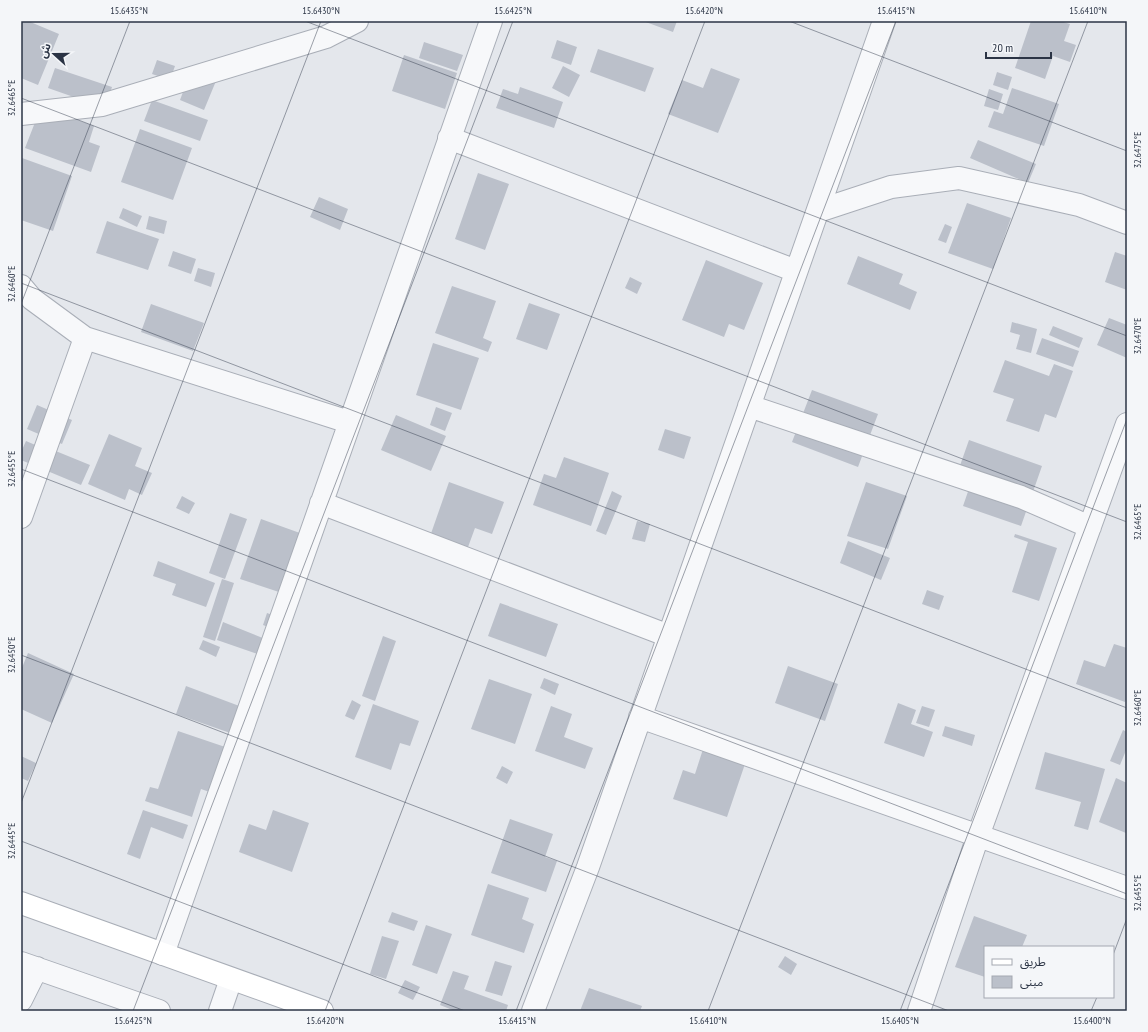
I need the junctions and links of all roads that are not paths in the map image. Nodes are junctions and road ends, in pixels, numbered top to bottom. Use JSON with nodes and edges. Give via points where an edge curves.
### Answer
{"nodes":[{"id":1,"x":357,"y":21,"type":"edge"},
{"id":2,"x":490,"y":21,"type":"edge"},
{"id":3,"x":884,"y":21,"type":"edge"},
{"id":4,"x":21,"y":114,"type":"edge"},
{"id":5,"x":449,"y":138,"type":"junction"},
{"id":6,"x":818,"y":211,"type":"junction"},
{"id":7,"x":1127,"y":223,"type":"edge"},
{"id":8,"x":796,"y":271,"type":"junction"},
{"id":9,"x":21,"y":286,"type":"edge"},
{"id":10,"x":86,"y":338,"type":"junction"},
{"id":11,"x":749,"y":406,"type":"junction"},
{"id":12,"x":349,"y":422,"type":"junction"},
{"id":13,"x":1127,"y":424,"type":"edge"},
{"id":14,"x":321,"y":503,"type":"junction"},
{"id":15,"x":21,"y":518,"type":"edge"},
{"id":16,"x":1090,"y":527,"type":"junction"},
{"id":17,"x":669,"y":636,"type":"junction"},
{"id":18,"x":640,"y":717,"type":"junction"},
{"id":19,"x":978,"y":836,"type":"junction"},
{"id":20,"x":1127,"y":888,"type":"edge"},
{"id":21,"x":21,"y":903,"type":"edge"},
{"id":22,"x":163,"y":954,"type":"junction"},
{"id":23,"x":29,"y":966,"type":"edge"},
{"id":24,"x":231,"y":979,"type":"junction"},
{"id":25,"x":21,"y":1000,"type":"edge"},
{"id":26,"x":159,"y":1011,"type":"edge"},
{"id":27,"x":220,"y":1011,"type":"edge"},
{"id":28,"x":322,"y":1011,"type":"edge"},
{"id":29,"x":533,"y":1011,"type":"edge"},
{"id":30,"x":919,"y":1011,"type":"edge"}],
"edges":[{"from":1,"to":4,"type":"street","via":[[326,37],[102,105]]},
{"from":2,"to":5,"type":"street"},
{"from":3,"to":6,"type":"street"},
{"from":5,"to":8,"type":"street"},
{"from":5,"to":12,"type":"street"},
{"from":6,"to":7,"type":"street","via":[[891,187],[959,178],[1079,205]]},
{"from":6,"to":8,"type":"street"},
{"from":8,"to":11,"type":"street"},
{"from":9,"to":10,"type":"street","via":[[32,300]]},
{"from":10,"to":12,"type":"street"},
{"from":10,"to":15,"type":"street"},
{"from":11,"to":16,"type":"street","via":[[1021,497]]},
{"from":11,"to":17,"type":"street"},
{"from":12,"to":14,"type":"street"},
{"from":13,"to":16,"type":"street"},
{"from":14,"to":17,"type":"street"},
{"from":14,"to":22,"type":"street"},
{"from":16,"to":19,"type":"street"},
{"from":17,"to":18,"type":"street"},
{"from":18,"to":19,"type":"street"},
{"from":18,"to":29,"type":"street","via":[[588,866]]},
{"from":19,"to":20,"type":"street"},
{"from":19,"to":30,"type":"street"},
{"from":21,"to":22,"type":"street"},
{"from":22,"to":24,"type":"street"},
{"from":23,"to":25,"type":"street"},
{"from":23,"to":26,"type":"street"},
{"from":24,"to":27,"type":"street"},
{"from":24,"to":28,"type":"street"}]}
